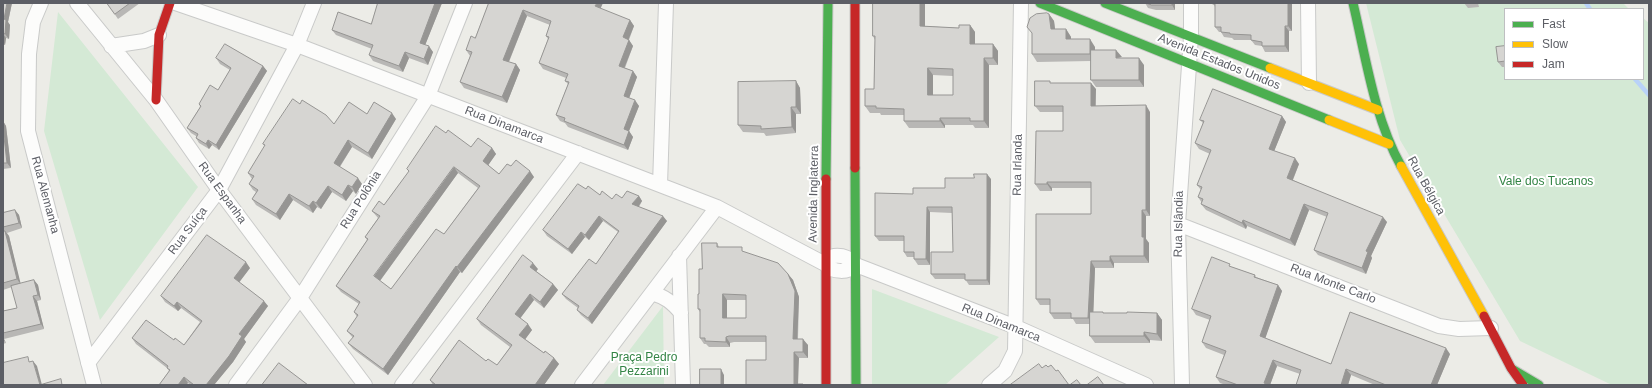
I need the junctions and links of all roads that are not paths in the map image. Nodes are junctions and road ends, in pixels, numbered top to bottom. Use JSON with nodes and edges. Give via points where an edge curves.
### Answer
{"nodes":[{"id":1,"x":41,"y":3,"type":"edge"},
{"id":2,"x":77,"y":3,"type":"edge"},
{"id":3,"x":170,"y":3,"type":"edge"},
{"id":4,"x":175,"y":3,"type":"edge"},
{"id":5,"x":314,"y":3,"type":"edge"},
{"id":6,"x":465,"y":3,"type":"edge"},
{"id":7,"x":666,"y":3,"type":"edge"},
{"id":8,"x":828,"y":3,"type":"edge"},
{"id":9,"x":855,"y":3,"type":"edge"},
{"id":10,"x":1021,"y":3,"type":"edge"},
{"id":11,"x":1040,"y":3,"type":"edge"},
{"id":12,"x":1105,"y":3,"type":"edge"},
{"id":13,"x":1191,"y":3,"type":"edge"},
{"id":14,"x":1308,"y":3,"type":"edge"},
{"id":15,"x":1353,"y":3,"type":"edge"},
{"id":16,"x":159,"y":35,"type":"junction"},
{"id":17,"x":1191,"y":37,"type":"junction"},
{"id":18,"x":297,"y":45,"type":"junction"},
{"id":19,"x":111,"y":46,"type":"junction"},
{"id":20,"x":1189,"y":63,"type":"junction"},
{"id":21,"x":1309,"y":83,"type":"junction"},
{"id":22,"x":428,"y":96,"type":"junction"},
{"id":23,"x":156,"y":100,"type":"junction"},
{"id":24,"x":1378,"y":110,"type":"junction"},
{"id":25,"x":1389,"y":144,"type":"junction"},
{"id":26,"x":578,"y":153,"type":"junction"},
{"id":27,"x":660,"y":185,"type":"junction"},
{"id":28,"x":219,"y":190,"type":"junction"},
{"id":29,"x":717,"y":207,"type":"junction"},
{"id":30,"x":1178,"y":224,"type":"junction"},
{"id":31,"x":680,"y":256,"type":"junction"},
{"id":32,"x":825,"y":264,"type":"junction"},
{"id":33,"x":856,"y":265,"type":"junction"},
{"id":34,"x":652,"y":293,"type":"junction"},
{"id":35,"x":300,"y":298,"type":"junction"},
{"id":36,"x":681,"y":313,"type":"junction"},
{"id":37,"x":1016,"y":327,"type":"junction"},
{"id":38,"x":1492,"y":328,"type":"junction"},
{"id":39,"x":88,"y":363,"type":"junction"},
{"id":40,"x":1511,"y":368,"type":"junction"},
{"id":41,"x":94,"y":385,"type":"edge"},
{"id":42,"x":236,"y":385,"type":"edge"},
{"id":43,"x":365,"y":385,"type":"edge"},
{"id":44,"x":402,"y":385,"type":"edge"},
{"id":45,"x":582,"y":385,"type":"edge"},
{"id":46,"x":683,"y":385,"type":"edge"},
{"id":47,"x":826,"y":385,"type":"edge"},
{"id":48,"x":856,"y":385,"type":"edge"},
{"id":49,"x":989,"y":385,"type":"edge"},
{"id":50,"x":1146,"y":385,"type":"edge"},
{"id":51,"x":1182,"y":385,"type":"edge"},
{"id":52,"x":1522,"y":385,"type":"edge"},
{"id":53,"x":1539,"y":385,"type":"edge"}],
"edges":[{"from":1,"to":39,"type":"street","name":"Rua Alemanha","via":[[32,22],[28,131]]},
{"from":2,"to":19,"type":"street","name":"Rua Espanha"},
{"from":3,"to":16,"type":"street"},
{"from":4,"to":18,"type":"street","name":"Rua Dinamarca"},
{"from":5,"to":18,"type":"street","name":"Rua Suíça"},
{"from":6,"to":22,"type":"street","name":"Rua Polônia"},
{"from":7,"to":27,"type":"street"},
{"from":8,"to":32,"type":"street","name":"Avenida Inglaterra"},
{"from":9,"to":33,"type":"street"},
{"from":10,"to":37,"type":"street","name":"Rua Irlanda"},
{"from":11,"to":20,"type":"street","name":"Avenida Estados Unidos"},
{"from":12,"to":17,"type":"street","name":"Avenida Estados Unidos"},
{"from":13,"to":17,"type":"street","name":"Rua Islândia"},
{"from":14,"to":21,"type":"street"},
{"from":15,"to":24,"type":"street","name":"Rua Bélgica"},
{"from":16,"to":19,"type":"street","via":[[144,41]]},
{"from":16,"to":23,"type":"street"},
{"from":17,"to":20,"type":"street","name":"Rua Islândia"},
{"from":17,"to":21,"type":"street","name":"Avenida Estados Unidos"},
{"from":18,"to":22,"type":"street","name":"Rua Dinamarca"},
{"from":18,"to":28,"type":"street","name":"Rua Suíça"},
{"from":19,"to":23,"type":"street","name":"Rua Espanha"},
{"from":20,"to":25,"type":"street","name":"Avenida Estados Unidos"},
{"from":20,"to":30,"type":"street","name":"Rua Islândia"},
{"from":21,"to":24,"type":"street","name":"Avenida Estados Unidos"},
{"from":22,"to":26,"type":"street","name":"Rua Dinamarca"},
{"from":22,"to":35,"type":"street","name":"Rua Polônia"},
{"from":23,"to":28,"type":"street","name":"Rua Espanha"},
{"from":24,"to":25,"type":"street","name":"Rua Bélgica"},
{"from":25,"to":38,"type":"street","name":"Rua Bélgica"},
{"from":26,"to":27,"type":"street","name":"Rua Dinamarca"},
{"from":26,"to":44,"type":"street"},
{"from":27,"to":29,"type":"street","name":"Rua Dinamarca"},
{"from":28,"to":35,"type":"street","name":"Rua Espanha"},
{"from":28,"to":39,"type":"street","name":"Rua Suíça"},
{"from":29,"to":31,"type":"street"},
{"from":29,"to":32,"type":"street","name":"Rua Dinamarca"},
{"from":30,"to":38,"type":"street","name":"Rua Monte Carlo","via":[[1439,326],[1459,329]]},
{"from":30,"to":51,"type":"street","name":"Rua Islândia"},
{"from":31,"to":34,"type":"street"},
{"from":31,"to":36,"type":"street"},
{"from":32,"to":33,"type":"street","name":"Rua Dinamarca","via":[[832,270],[840,271],[847,271]]},
{"from":32,"to":47,"type":"street","name":"Avenida Inglaterra"},
{"from":33,"to":37,"type":"street","name":"Rua Dinamarca"},
{"from":33,"to":48,"type":"street"},
{"from":34,"to":36,"type":"street","via":[[672,302]]},
{"from":34,"to":45,"type":"street"},
{"from":35,"to":42,"type":"street","name":"Rua Polônia"},
{"from":35,"to":43,"type":"street","name":"Rua Espanha"},
{"from":36,"to":46,"type":"street"},
{"from":37,"to":49,"type":"street","name":"Rua Irlanda","via":[[1015,352],[1005,371]]},
{"from":37,"to":50,"type":"street","name":"Rua Dinamarca"},
{"from":38,"to":40,"type":"street","name":"Rua Bélgica"},
{"from":39,"to":41,"type":"street","name":"Rua Alemanha"},
{"from":40,"to":52,"type":"street","name":"Rua Bélgica"},
{"from":40,"to":53,"type":"street"}]}
